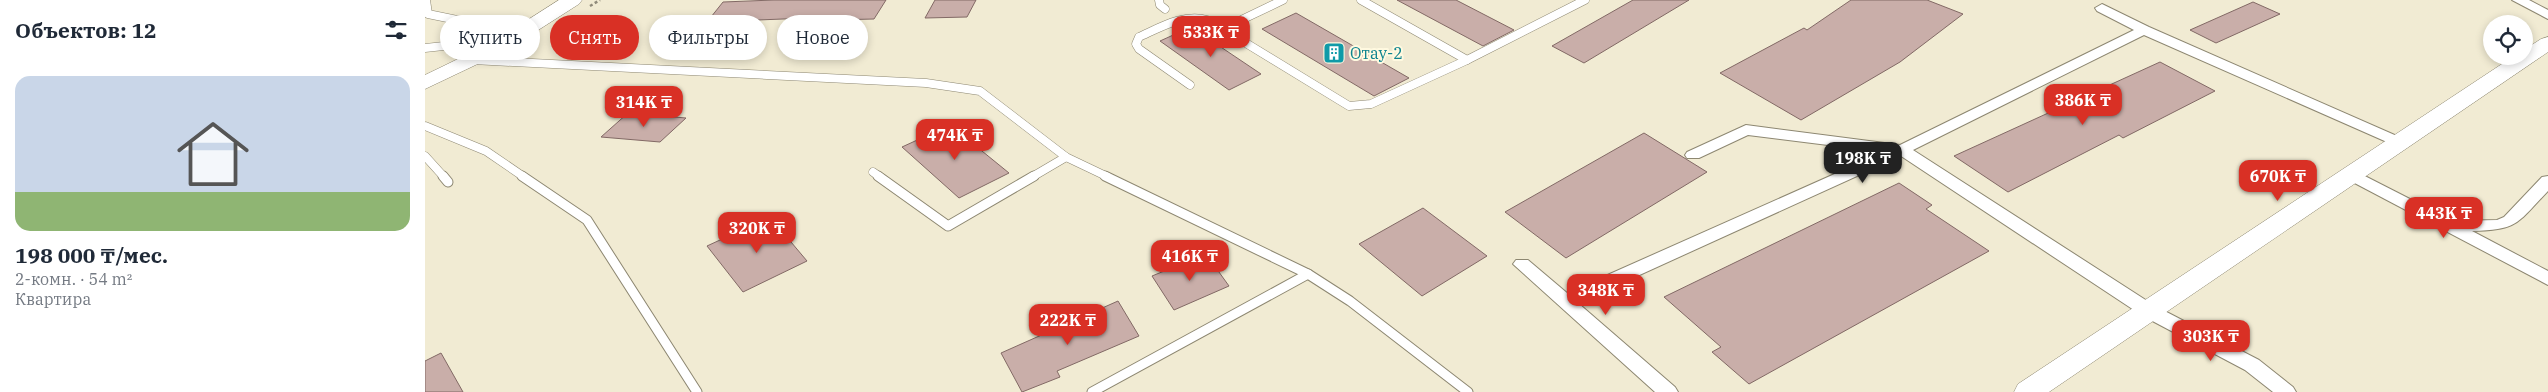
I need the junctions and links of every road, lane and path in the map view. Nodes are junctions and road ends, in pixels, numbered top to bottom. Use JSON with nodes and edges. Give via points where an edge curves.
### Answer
{"nodes":[{"id":1,"x":426,"y":0,"type":"edge"},
{"id":2,"x":572,"y":0,"type":"edge"},
{"id":3,"x":1159,"y":0,"type":"edge"},
{"id":4,"x":1283,"y":0,"type":"edge"},
{"id":5,"x":1361,"y":0,"type":"edge"},
{"id":6,"x":1585,"y":0,"type":"edge"},
{"id":7,"x":2519,"y":0,"type":"edge"},
{"id":8,"x":2102,"y":8,"type":"dead end"},
{"id":9,"x":1165,"y":9,"type":"dead end"},
{"id":10,"x":2548,"y":15,"type":"edge"},
{"id":11,"x":440,"y":16,"type":"edge"},
{"id":12,"x":540,"y":20,"type":"edge"},
{"id":13,"x":2144,"y":30,"type":"junction"},
{"id":14,"x":1231,"y":34,"type":"junction"},
{"id":15,"x":2548,"y":43,"type":"edge"},
{"id":16,"x":440,"y":46,"type":"edge"},
{"id":17,"x":425,"y":48,"type":"edge"},
{"id":18,"x":471,"y":60,"type":"joint"},
{"id":19,"x":1467,"y":60,"type":"junction"},
{"id":20,"x":425,"y":83,"type":"edge"},
{"id":21,"x":1190,"y":85,"type":"dead end"},
{"id":22,"x":425,"y":126,"type":"edge"},
{"id":23,"x":2401,"y":143,"type":"junction"},
{"id":24,"x":1902,"y":150,"type":"junction"},
{"id":25,"x":1693,"y":155,"type":"dead end"},
{"id":26,"x":425,"y":156,"type":"edge"},
{"id":27,"x":1067,"y":157,"type":"junction"},
{"id":28,"x":873,"y":172,"type":"dead end"},
{"id":29,"x":2353,"y":175,"type":"junction"},
{"id":30,"x":2548,"y":181,"type":"edge"},
{"id":31,"x":448,"y":182,"type":"dead end"},
{"id":32,"x":2453,"y":226,"type":"junction"},
{"id":33,"x":1522,"y":264,"type":"dead end"},
{"id":34,"x":1308,"y":274,"type":"junction"},
{"id":35,"x":2548,"y":279,"type":"edge"},
{"id":36,"x":1565,"y":302,"type":"junction"},
{"id":37,"x":2149,"y":311,"type":"junction"},
{"id":38,"x":697,"y":392,"type":"edge"},
{"id":39,"x":1093,"y":392,"type":"edge"},
{"id":40,"x":1468,"y":392,"type":"edge"},
{"id":41,"x":1668,"y":392,"type":"edge"},
{"id":42,"x":2028,"y":392,"type":"edge"},
{"id":43,"x":2286,"y":392,"type":"edge"}],
"edges":[{"from":1,"to":11,"type":"lane","via":[[429,14]]},
{"from":2,"to":12,"type":"main road"},
{"from":3,"to":9,"type":"lane"},
{"from":4,"to":14,"type":"lane","via":[[1237,22],[1230,30]]},
{"from":5,"to":19,"type":"lane"},
{"from":6,"to":19,"type":"lane"},
{"from":7,"to":10,"type":"street"},
{"from":8,"to":13,"type":"street"},
{"from":13,"to":23,"type":"street"},
{"from":13,"to":24,"type":"street"},
{"from":14,"to":19,"type":"lane","via":[[1349,106],[1371,104]]},
{"from":14,"to":21,"type":"lane","via":[[1207,20],[1192,19],[1177,20],[1139,37],[1136,44],[1139,49]]},
{"from":15,"to":23,"type":"main road"},
{"from":16,"to":17,"type":"lane"},
{"from":18,"to":20,"type":"main road"},
{"from":18,"to":27,"type":"lane","via":[[926,83],[980,91]]},
{"from":22,"to":38,"type":"lane","via":[[486,151],[587,220]]},
{"from":23,"to":29,"type":"main road"},
{"from":24,"to":25,"type":"street","via":[[1745,130]]},
{"from":24,"to":36,"type":"street"},
{"from":24,"to":37,"type":"street"},
{"from":26,"to":31,"type":"lane"},
{"from":27,"to":28,"type":"lane","via":[[948,226]]},
{"from":27,"to":34,"type":"lane"},
{"from":29,"to":32,"type":"street"},
{"from":29,"to":37,"type":"main road"},
{"from":30,"to":32,"type":"street","via":[[2511,221],[2490,226]]},
{"from":32,"to":35,"type":"street"},
{"from":33,"to":36,"type":"street"},
{"from":34,"to":39,"type":"lane"},
{"from":34,"to":40,"type":"lane","via":[[1350,301]]},
{"from":36,"to":41,"type":"street"},
{"from":37,"to":42,"type":"main road"},
{"from":37,"to":43,"type":"street","via":[[2252,365]]}]}
